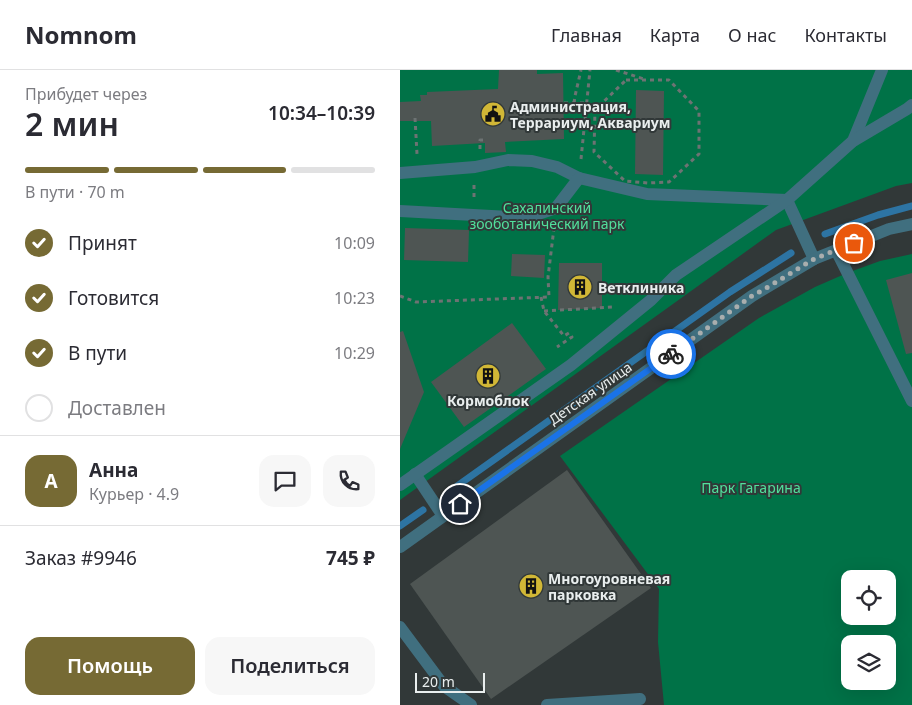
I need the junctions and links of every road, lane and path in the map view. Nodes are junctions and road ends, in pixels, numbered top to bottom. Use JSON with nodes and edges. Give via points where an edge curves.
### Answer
{"nodes":[{"id":1,"x":581,"y":70,"type":"edge"},
{"id":2,"x":590,"y":70,"type":"edge"},
{"id":3,"x":616,"y":70,"type":"edge"},
{"id":4,"x":882,"y":70,"type":"edge"},
{"id":5,"x":648,"y":80,"type":"junction"},
{"id":6,"x":574,"y":103,"type":"junction"},
{"id":7,"x":586,"y":103,"type":"junction"},
{"id":8,"x":564,"y":104,"type":"dead end"},
{"id":9,"x":912,"y":105,"type":"edge"},
{"id":10,"x":853,"y":142,"type":"junction"},
{"id":11,"x":475,"y":166,"type":"junction"},
{"id":12,"x":400,"y":173,"type":"edge"},
{"id":13,"x":579,"y":178,"type":"junction"},
{"id":14,"x":787,"y":200,"type":"junction"},
{"id":15,"x":556,"y":208,"type":"junction"},
{"id":16,"x":400,"y":212,"type":"edge"},
{"id":17,"x":474,"y":216,"type":"junction"},
{"id":18,"x":912,"y":224,"type":"edge"},
{"id":19,"x":836,"y":250,"type":"junction"},
{"id":20,"x":814,"y":259,"type":"junction"},
{"id":21,"x":400,"y":296,"type":"edge"},
{"id":22,"x":541,"y":297,"type":"junction"},
{"id":23,"x":607,"y":308,"type":"dead end"},
{"id":24,"x":544,"y":311,"type":"junction"},
{"id":25,"x":557,"y":347,"type":"dead end"},
{"id":26,"x":912,"y":401,"type":"edge"},
{"id":27,"x":415,"y":474,"type":"junction"},
{"id":28,"x":400,"y":485,"type":"edge"},
{"id":29,"x":444,"y":516,"type":"junction"},
{"id":30,"x":400,"y":547,"type":"edge"},
{"id":31,"x":400,"y":627,"type":"edge"},
{"id":32,"x":640,"y":699,"type":"dead end"},
{"id":33,"x":471,"y":705,"type":"edge"},
{"id":34,"x":547,"y":705,"type":"edge"}],
"edges":[{"from":1,"to":6,"type":"path"},
{"from":2,"to":7,"type":"path"},
{"from":3,"to":5,"type":"path"},
{"from":4,"to":10,"type":"street"},
{"from":5,"to":5,"type":"path","via":[[669,80],[699,111],[698,154],[669,182],[625,181],[594,152],[595,110],[626,80]]},
{"from":6,"to":7,"type":"path"},
{"from":6,"to":8,"type":"path"},
{"from":7,"to":13,"type":"path"},
{"from":9,"to":10,"type":"street"},
{"from":10,"to":14,"type":"street"},
{"from":11,"to":12,"type":"street"},
{"from":11,"to":13,"type":"street","via":[[508,160],[532,161],[557,167]]},
{"from":11,"to":17,"type":"path"},
{"from":13,"to":14,"type":"street","via":[[647,194]]},
{"from":13,"to":15,"type":"street"},
{"from":14,"to":20,"type":"street"},
{"from":14,"to":27,"type":"street","via":[[676,276],[571,365]]},
{"from":15,"to":17,"type":"street","via":[[526,218]]},
{"from":15,"to":22,"type":"path","via":[[548,277],[549,297]]},
{"from":16,"to":17,"type":"street"},
{"from":18,"to":19,"type":"street","name":"Детская улица","via":[[889,229]]},
{"from":19,"to":20,"type":"street","name":"Детская улица"},
{"from":19,"to":26,"type":"street"},
{"from":20,"to":29,"type":"street","name":"Детская улица","via":[[752,296]]},
{"from":21,"to":22,"type":"path","via":[[416,302]]},
{"from":22,"to":24,"type":"path"},
{"from":23,"to":24,"type":"path"},
{"from":24,"to":25,"type":"path","via":[[564,336],[569,333],[572,337]]},
{"from":27,"to":28,"type":"street"},
{"from":27,"to":29,"type":"street"},
{"from":29,"to":30,"type":"street","name":"Детская улица"},
{"from":31,"to":33,"type":"street","via":[[444,686]]},
{"from":32,"to":34,"type":"street"}]}
